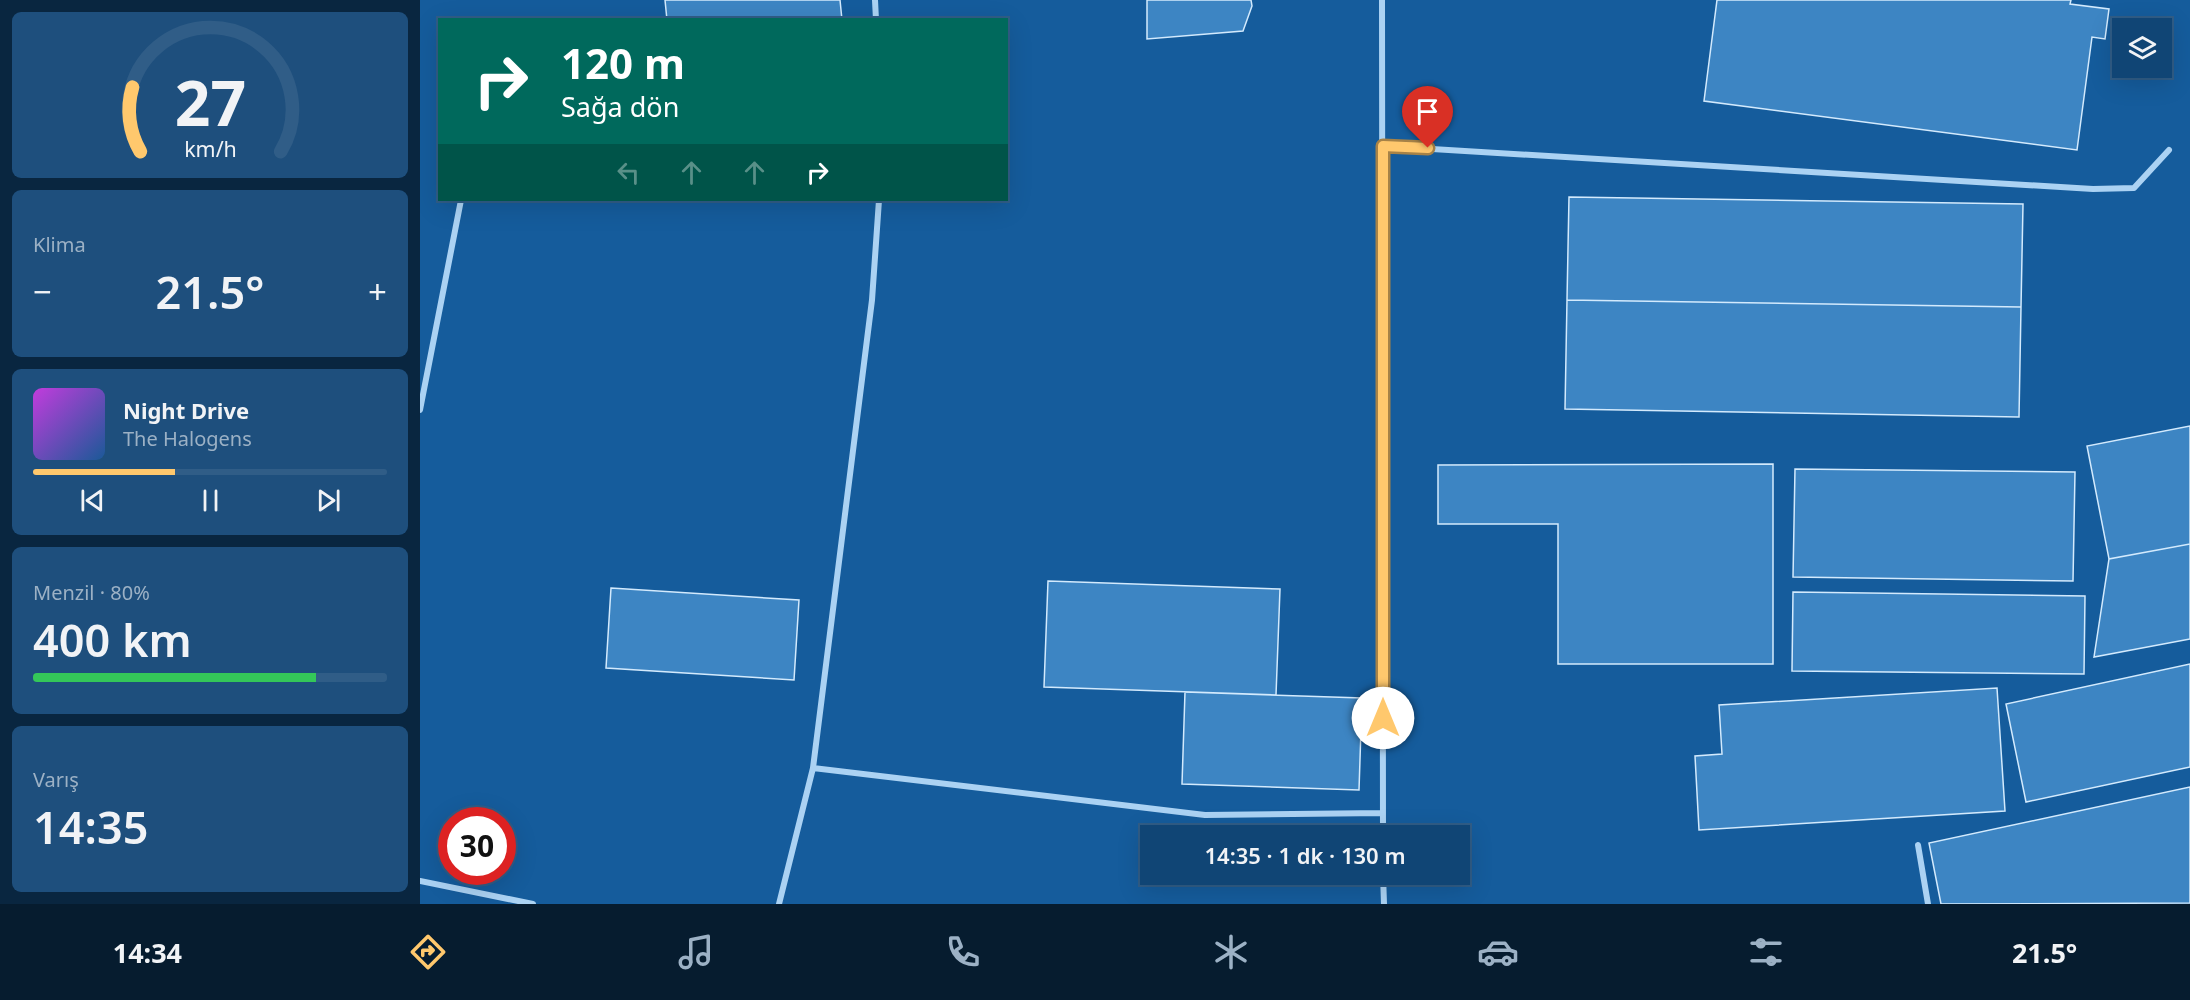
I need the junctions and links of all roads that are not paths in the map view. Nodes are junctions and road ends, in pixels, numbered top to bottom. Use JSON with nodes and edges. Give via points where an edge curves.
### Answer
{"nodes":[{"id":1,"x":874,"y":0,"type":"edge"},
{"id":2,"x":1382,"y":0,"type":"edge"},
{"id":3,"x":876,"y":18,"type":"edge"},
{"id":4,"x":1383,"y":146,"type":"junction"},
{"id":5,"x":2169,"y":150,"type":"dead end"},
{"id":6,"x":461,"y":201,"type":"edge"},
{"id":7,"x":879,"y":201,"type":"edge"},
{"id":8,"x":420,"y":410,"type":"edge"},
{"id":9,"x":813,"y":768,"type":"junction"},
{"id":10,"x":1383,"y":813,"type":"junction"},
{"id":11,"x":1383,"y":825,"type":"edge"},
{"id":12,"x":1918,"y":844,"type":"dead end"},
{"id":13,"x":420,"y":881,"type":"edge"},
{"id":14,"x":1383,"y":885,"type":"edge"},
{"id":15,"x":533,"y":904,"type":"edge"},
{"id":16,"x":779,"y":904,"type":"edge"},
{"id":17,"x":1384,"y":904,"type":"edge"},
{"id":18,"x":1928,"y":904,"type":"edge"}],
"edges":[{"from":1,"to":3,"type":"street"},
{"from":2,"to":4,"type":"street"},
{"from":4,"to":5,"type":"street","via":[[2093,189],[2134,188]]},
{"from":4,"to":10,"type":"street"},
{"from":6,"to":8,"type":"street"},
{"from":7,"to":9,"type":"street","via":[[872,300]]},
{"from":9,"to":10,"type":"street","via":[[1205,815]]},
{"from":9,"to":16,"type":"street"},
{"from":10,"to":11,"type":"street"},
{"from":12,"to":18,"type":"street"},
{"from":13,"to":15,"type":"street"},
{"from":14,"to":17,"type":"street"}]}
